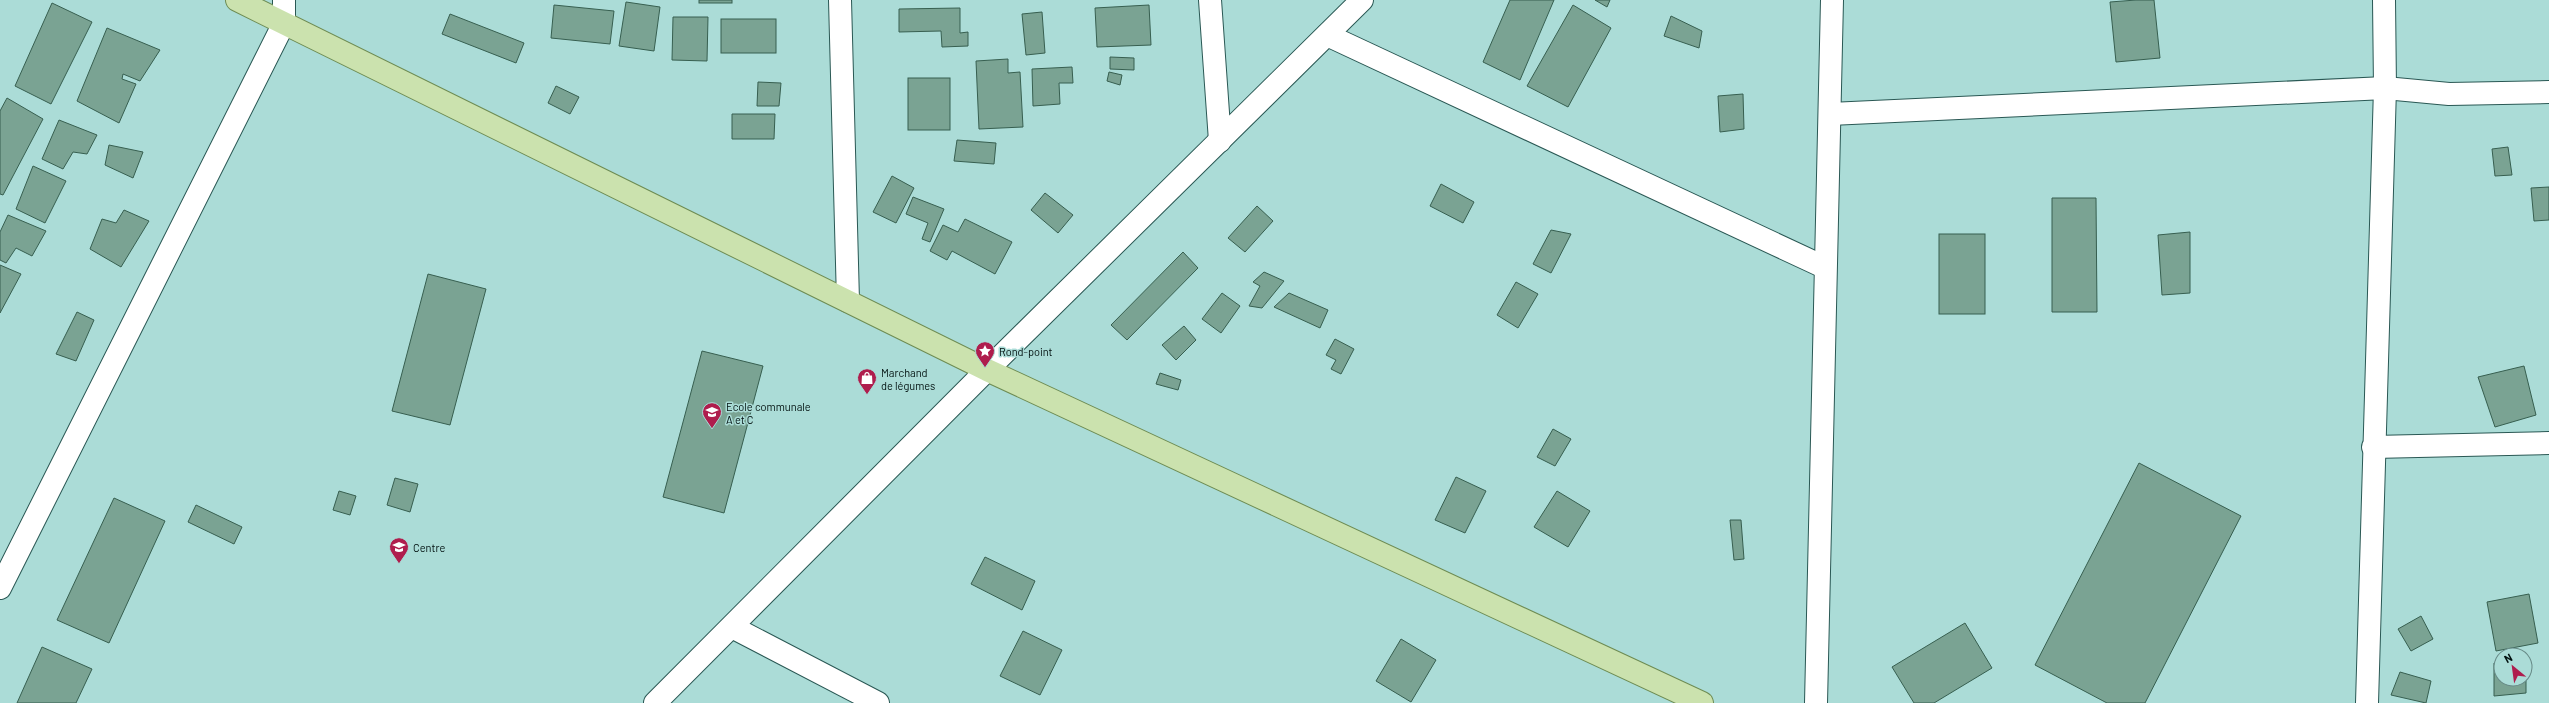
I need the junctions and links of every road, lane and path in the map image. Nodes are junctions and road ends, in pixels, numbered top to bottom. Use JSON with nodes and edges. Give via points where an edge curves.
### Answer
{"nodes":[{"id":1,"x":237,"y":0,"type":"edge"},
{"id":2,"x":284,"y":0,"type":"edge"},
{"id":3,"x":840,"y":0,"type":"edge"},
{"id":4,"x":1210,"y":0,"type":"edge"},
{"id":5,"x":1362,"y":0,"type":"edge"},
{"id":6,"x":1832,"y":0,"type":"edge"},
{"id":7,"x":2384,"y":0,"type":"edge"},
{"id":8,"x":284,"y":23,"type":"junction"},
{"id":9,"x":1327,"y":35,"type":"junction"},
{"id":10,"x":2385,"y":88,"type":"junction"},
{"id":11,"x":2549,"y":92,"type":"edge"},
{"id":12,"x":1830,"y":114,"type":"junction"},
{"id":13,"x":1220,"y":141,"type":"junction"},
{"id":14,"x":1824,"y":267,"type":"junction"},
{"id":15,"x":848,"y":301,"type":"junction"},
{"id":16,"x":988,"y":370,"type":"junction"},
{"id":17,"x":2549,"y":443,"type":"edge"},
{"id":18,"x":2373,"y":447,"type":"junction"},
{"id":19,"x":0,"y":588,"type":"edge"},
{"id":20,"x":732,"y":626,"type":"junction"},
{"id":21,"x":655,"y":703,"type":"edge"},
{"id":22,"x":878,"y":703,"type":"edge"},
{"id":23,"x":1702,"y":703,"type":"edge"},
{"id":24,"x":1816,"y":703,"type":"edge"},
{"id":25,"x":2367,"y":703,"type":"edge"}],
"edges":[{"from":1,"to":8,"type":"main road"},
{"from":2,"to":8,"type":"street"},
{"from":3,"to":15,"type":"street"},
{"from":4,"to":13,"type":"street"},
{"from":5,"to":9,"type":"street"},
{"from":6,"to":12,"type":"street"},
{"from":7,"to":10,"type":"street"},
{"from":8,"to":15,"type":"main road"},
{"from":8,"to":19,"type":"street"},
{"from":9,"to":13,"type":"street"},
{"from":9,"to":14,"type":"street"},
{"from":10,"to":11,"type":"street","via":[[2449,94]]},
{"from":10,"to":12,"type":"street"},
{"from":10,"to":18,"type":"street"},
{"from":12,"to":14,"type":"street"},
{"from":13,"to":16,"type":"street"},
{"from":14,"to":24,"type":"street"},
{"from":15,"to":16,"type":"main road"},
{"from":16,"to":20,"type":"street"},
{"from":16,"to":23,"type":"main road"},
{"from":17,"to":18,"type":"street"},
{"from":18,"to":25,"type":"street"},
{"from":20,"to":21,"type":"street"},
{"from":20,"to":22,"type":"street"}]}
